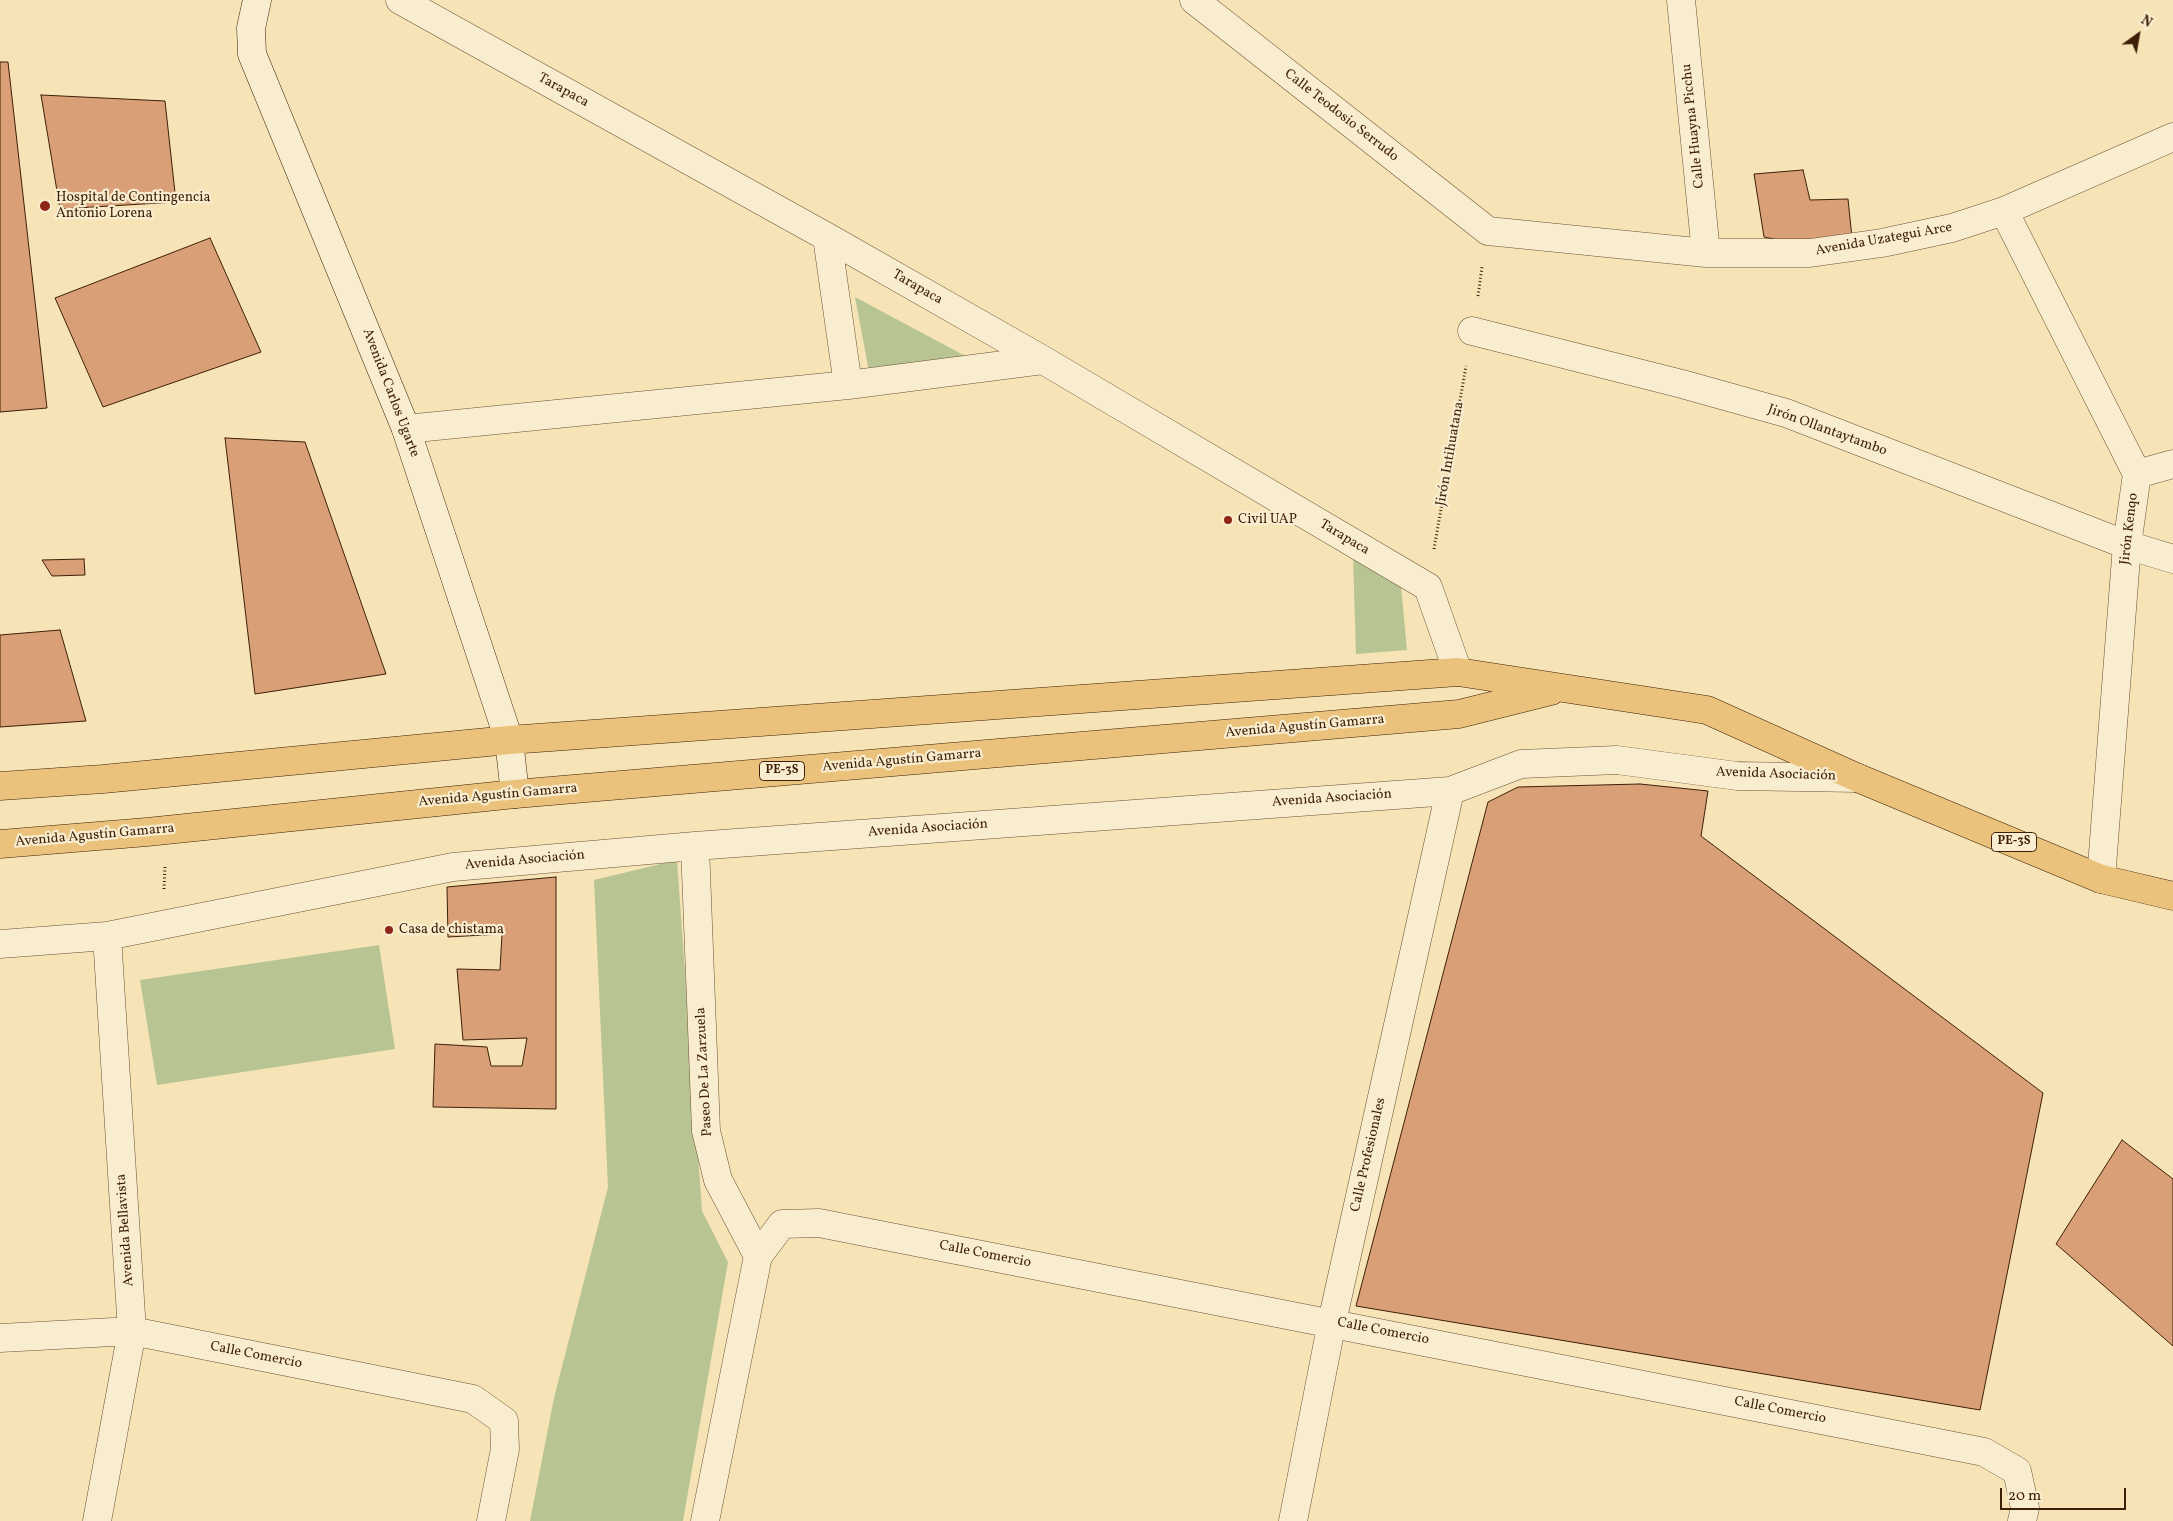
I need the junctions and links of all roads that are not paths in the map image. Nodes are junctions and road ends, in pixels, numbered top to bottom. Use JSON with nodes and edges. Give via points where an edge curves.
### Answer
{"nodes":[{"id":1,"x":257,"y":0,"type":"edge"},
{"id":2,"x":400,"y":0,"type":"edge"},
{"id":3,"x":1194,"y":0,"type":"edge"},
{"id":4,"x":1681,"y":0,"type":"edge"},
{"id":5,"x":2173,"y":137,"type":"edge"},
{"id":6,"x":2004,"y":211,"type":"junction"},
{"id":7,"x":1488,"y":231,"type":"joint"},
{"id":8,"x":827,"y":237,"type":"junction"},
{"id":9,"x":1706,"y":253,"type":"junction"},
{"id":10,"x":1472,"y":332,"type":"road end"},
{"id":11,"x":1044,"y":360,"type":"junction"},
{"id":12,"x":848,"y":385,"type":"junction"},
{"id":13,"x":406,"y":429,"type":"junction"},
{"id":14,"x":2173,"y":464,"type":"edge"},
{"id":15,"x":2137,"y":474,"type":"junction"},
{"id":16,"x":2127,"y":545,"type":"junction"},
{"id":17,"x":2173,"y":559,"type":"edge"},
{"id":18,"x":1458,"y":672,"type":"junction"},
{"id":19,"x":1562,"y":688,"type":"junction"},
{"id":20,"x":509,"y":740,"type":"junction"},
{"id":21,"x":1858,"y":778,"type":"junction"},
{"id":22,"x":0,"y":786,"type":"edge"},
{"id":23,"x":1450,"y":791,"type":"junction"},
{"id":24,"x":515,"y":794,"type":"junction"},
{"id":25,"x":0,"y":844,"type":"edge"},
{"id":26,"x":695,"y":846,"type":"junction"},
{"id":27,"x":2101,"y":879,"type":"junction"},
{"id":28,"x":2173,"y":896,"type":"edge"},
{"id":29,"x":106,"y":936,"type":"junction"},
{"id":30,"x":0,"y":944,"type":"edge"},
{"id":31,"x":758,"y":1256,"type":"junction"},
{"id":32,"x":1332,"y":1322,"type":"junction"},
{"id":33,"x":132,"y":1332,"type":"junction"},
{"id":34,"x":0,"y":1338,"type":"edge"},
{"id":35,"x":97,"y":1521,"type":"edge"},
{"id":36,"x":491,"y":1521,"type":"edge"},
{"id":37,"x":705,"y":1521,"type":"edge"},
{"id":38,"x":1293,"y":1521,"type":"edge"},
{"id":39,"x":2022,"y":1521,"type":"edge"}],
"edges":[{"from":1,"to":13,"type":"street","name":"Avenida Carlos Ugarte","via":[[251,28],[252,54]]},
{"from":2,"to":8,"type":"street","name":"Tarapaca"},
{"from":3,"to":7,"type":"street","name":"Calle Teodosio Serrudo"},
{"from":4,"to":9,"type":"street","name":"Calle Huayna Picchu"},
{"from":5,"to":6,"type":"street","name":"Avenida Uzategui Arce"},
{"from":6,"to":9,"type":"street","name":"Avenida Uzategui Arce","via":[[1952,228],[1810,254]]},
{"from":6,"to":15,"type":"street","name":"Jirón Kenqo"},
{"from":7,"to":9,"type":"street","name":"Avenida Uzategui Arce"},
{"from":8,"to":11,"type":"street","name":"Tarapaca"},
{"from":8,"to":12,"type":"street"},
{"from":10,"to":16,"type":"street","name":"Jirón Ollantaytambo","via":[[1786,413]]},
{"from":11,"to":12,"type":"street"},
{"from":11,"to":18,"type":"street","name":"Tarapaca","via":[[1428,587]]},
{"from":12,"to":13,"type":"street"},
{"from":13,"to":20,"type":"street","name":"Avenida Carlos Ugarte"},
{"from":14,"to":15,"type":"street"},
{"from":15,"to":16,"type":"street","name":"Jirón Kenqo"},
{"from":16,"to":17,"type":"street","name":"Jirón Ollantaytambo"},
{"from":16,"to":27,"type":"street","name":"Jirón Kenqo"},
{"from":18,"to":19,"type":"highway","name":"Avenida Agustín Gamarra","number":"PE-3S"},
{"from":18,"to":20,"type":"highway","name":"Avenida Agustín Gamarra","number":"PE-3S"},
{"from":19,"to":21,"type":"highway","name":"Avenida Agustín Gamarra","number":"PE-3S","via":[[1707,710]]},
{"from":19,"to":24,"type":"highway","name":"Avenida Agustín Gamarra","number":"PE-3S","via":[[1459,714]]},
{"from":20,"to":22,"type":"highway","name":"Avenida Agustín Gamarra","number":"PE-3S"},
{"from":20,"to":24,"type":"street","name":"Avenida Carlos Ugarte"},
{"from":21,"to":23,"type":"street","name":"Avenida Asociación","via":[[1737,776],[1608,761],[1521,764]]},
{"from":21,"to":27,"type":"highway","number":"PE-3S"},
{"from":23,"to":26,"type":"street","name":"Avenida Asociación"},
{"from":23,"to":32,"type":"street","name":"Calle Profesionales"},
{"from":24,"to":25,"type":"highway","name":"Avenida Agustín Gamarra","number":"PE-3S"},
{"from":26,"to":29,"type":"street","name":"Avenida Asociación","via":[[453,867]]},
{"from":26,"to":31,"type":"street","name":"Paseo De La Zarzuela","via":[[706,1131],[718,1180]]},
{"from":27,"to":28,"type":"highway","number":"PE-3S"},
{"from":29,"to":30,"type":"street","name":"Avenida Asociación"},
{"from":29,"to":33,"type":"street","name":"Avenida Bellavista"},
{"from":31,"to":32,"type":"street","name":"Calle Comercio","via":[[782,1224],[819,1223]]},
{"from":31,"to":37,"type":"street"},
{"from":32,"to":38,"type":"street","name":"Calle Profesionales"},
{"from":32,"to":39,"type":"street","name":"Calle Comercio","via":[[1984,1452],[2017,1471],[2025,1508]]},
{"from":33,"to":34,"type":"street","name":"Calle Comercio"},
{"from":33,"to":35,"type":"street","name":"Avenida Bellavista"},
{"from":33,"to":36,"type":"street","name":"Calle Comercio","via":[[473,1399],[504,1421],[505,1449]]}]}
